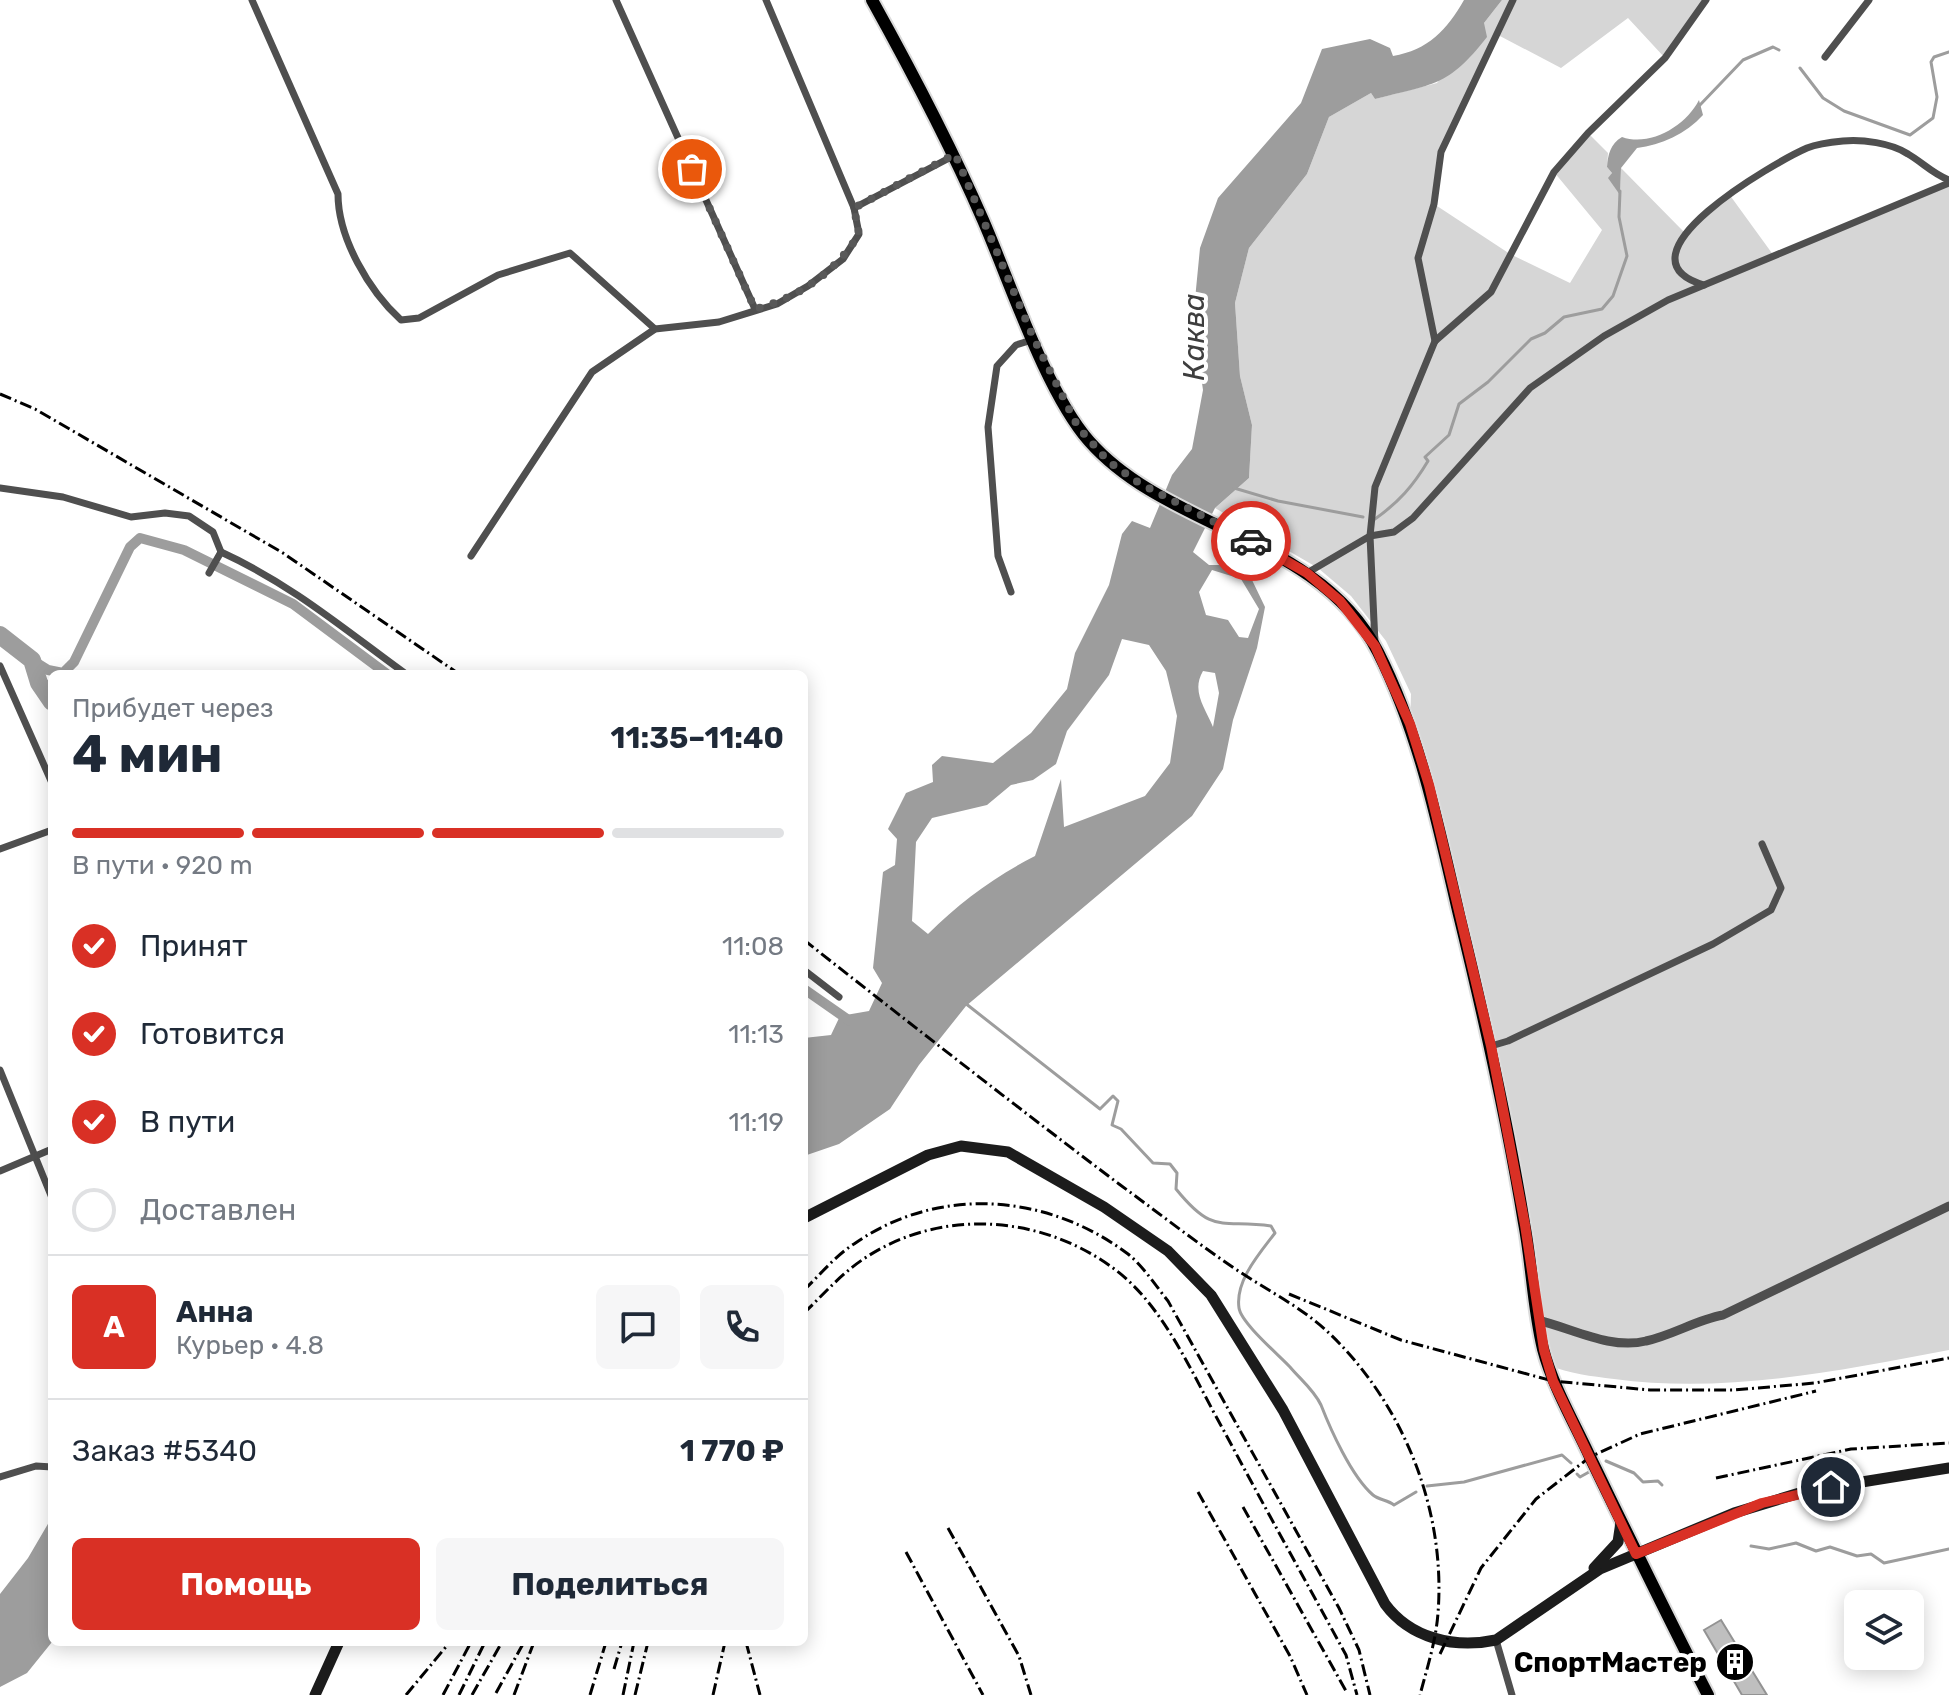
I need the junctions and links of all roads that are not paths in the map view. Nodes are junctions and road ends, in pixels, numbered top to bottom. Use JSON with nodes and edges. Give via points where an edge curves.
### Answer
{"nodes":[{"id":1,"x":252,"y":0,"type":"edge"},
{"id":2,"x":616,"y":0,"type":"edge"},
{"id":3,"x":766,"y":0,"type":"edge"},
{"id":4,"x":872,"y":0,"type":"edge"},
{"id":5,"x":1513,"y":0,"type":"edge"},
{"id":6,"x":1706,"y":0,"type":"edge"},
{"id":7,"x":1869,"y":0,"type":"edge"},
{"id":8,"x":1825,"y":57,"type":"dead end"},
{"id":9,"x":955,"y":154,"type":"junction"},
{"id":10,"x":1949,"y":182,"type":"edge"},
{"id":11,"x":854,"y":208,"type":"junction"},
{"id":12,"x":1704,"y":285,"type":"junction"},
{"id":13,"x":755,"y":309,"type":"junction"},
{"id":14,"x":655,"y":329,"type":"junction"},
{"id":15,"x":1034,"y":339,"type":"junction"},
{"id":16,"x":1435,"y":341,"type":"junction"},
{"id":17,"x":0,"y":488,"type":"edge"},
{"id":18,"x":1370,"y":536,"type":"junction"},
{"id":19,"x":221,"y":552,"type":"junction"},
{"id":20,"x":471,"y":556,"type":"dead end"},
{"id":21,"x":209,"y":573,"type":"dead end"},
{"id":22,"x":1307,"y":573,"type":"junction"},
{"id":23,"x":1011,"y":592,"type":"dead end"},
{"id":24,"x":1375,"y":646,"type":"junction"},
{"id":25,"x":0,"y":666,"type":"edge"},
{"id":26,"x":401,"y":670,"type":"edge"},
{"id":27,"x":48,"y":773,"type":"edge"},
{"id":28,"x":48,"y":831,"type":"edge"},
{"id":29,"x":1762,"y":844,"type":"dead end"},
{"id":30,"x":0,"y":849,"type":"edge"},
{"id":31,"x":808,"y":973,"type":"edge"},
{"id":32,"x":839,"y":997,"type":"dead end"},
{"id":33,"x":1491,"y":1046,"type":"junction"},
{"id":34,"x":0,"y":1070,"type":"edge"},
{"id":35,"x":48,"y":1151,"type":"edge"},
{"id":36,"x":35,"y":1156,"type":"junction"},
{"id":37,"x":0,"y":1171,"type":"edge"},
{"id":38,"x":48,"y":1188,"type":"edge"},
{"id":39,"x":1949,"y":1206,"type":"edge"},
{"id":40,"x":808,"y":1216,"type":"edge"},
{"id":41,"x":1537,"y":1320,"type":"junction"},
{"id":42,"x":48,"y":1467,"type":"edge"},
{"id":43,"x":1949,"y":1468,"type":"edge"},
{"id":44,"x":0,"y":1477,"type":"edge"},
{"id":45,"x":1621,"y":1522,"type":"junction"},
{"id":46,"x":1636,"y":1554,"type":"junction"},
{"id":47,"x":1585,"y":1577,"type":"junction"},
{"id":48,"x":1496,"y":1640,"type":"junction"},
{"id":49,"x":337,"y":1646,"type":"edge"},
{"id":50,"x":315,"y":1695,"type":"edge"},
{"id":51,"x":1512,"y":1695,"type":"edge"},
{"id":52,"x":1708,"y":1695,"type":"edge"}],
"edges":[{"from":1,"to":14,"type":"street","via":[[338,194],[338,214],[351,249],[401,320],[419,318],[498,275],[570,253]]},
{"from":2,"to":13,"type":"street"},
{"from":3,"to":11,"type":"street"},
{"from":4,"to":9,"type":"main road"},
{"from":5,"to":16,"type":"street","via":[[1441,152],[1434,204],[1418,258]]},
{"from":6,"to":16,"type":"street","via":[[1665,58],[1554,172],[1491,292]]},
{"from":7,"to":8,"type":"street"},
{"from":9,"to":11,"type":"street"},
{"from":9,"to":15,"type":"main road"},
{"from":10,"to":12,"type":"street"},
{"from":10,"to":12,"type":"street","via":[[1894,148],[1844,140],[1810,147],[1729,194],[1684,232],[1675,250],[1677,268],[1688,280]]},
{"from":11,"to":13,"type":"street","via":[[859,234],[843,259],[777,304]]},
{"from":12,"to":18,"type":"street","via":[[1604,336],[1530,388],[1413,518],[1394,532]]},
{"from":13,"to":14,"type":"street","via":[[719,322]]},
{"from":14,"to":20,"type":"street","via":[[592,372]]},
{"from":15,"to":22,"type":"main road","via":[[1078,427],[1108,461]]},
{"from":15,"to":23,"type":"street","via":[[1016,345],[997,366],[988,427],[998,556]]},
{"from":16,"to":18,"type":"street","via":[[1375,487]]},
{"from":17,"to":19,"type":"street","via":[[63,497],[131,517],[189,516],[213,532]]},
{"from":18,"to":22,"type":"street"},
{"from":18,"to":24,"type":"street"},
{"from":19,"to":21,"type":"street"},
{"from":19,"to":26,"type":"street","via":[[265,572]]},
{"from":22,"to":24,"type":"main road","via":[[1340,601]]},
{"from":24,"to":33,"type":"main road","via":[[1410,724],[1429,785]]},
{"from":25,"to":27,"type":"street"},
{"from":28,"to":30,"type":"street"},
{"from":29,"to":33,"type":"street","via":[[1781,888],[1771,910],[1713,944]]},
{"from":31,"to":32,"type":"street"},
{"from":33,"to":41,"type":"main road"},
{"from":34,"to":36,"type":"street"},
{"from":35,"to":36,"type":"street"},
{"from":36,"to":37,"type":"street"},
{"from":36,"to":38,"type":"street"},
{"from":39,"to":41,"type":"street","via":[[1723,1315],[1646,1342],[1610,1343]]},
{"from":40,"to":48,"type":"main road","via":[[928,1155],[961,1146],[1008,1152],[1055,1177],[1168,1251],[1205,1288],[1267,1381],[1396,1618],[1412,1631],[1435,1638],[1480,1644]]},
{"from":41,"to":45,"type":"main road","via":[[1553,1381]]},
{"from":42,"to":44,"type":"street"},
{"from":43,"to":46,"type":"main road","via":[[1762,1503]]},
{"from":45,"to":46,"type":"main road"},
{"from":45,"to":47,"type":"main road","via":[[1618,1542]]},
{"from":46,"to":47,"type":"main road"},
{"from":46,"to":52,"type":"main road"},
{"from":47,"to":48,"type":"main road"},
{"from":48,"to":51,"type":"street"},
{"from":49,"to":50,"type":"main road"}]}
